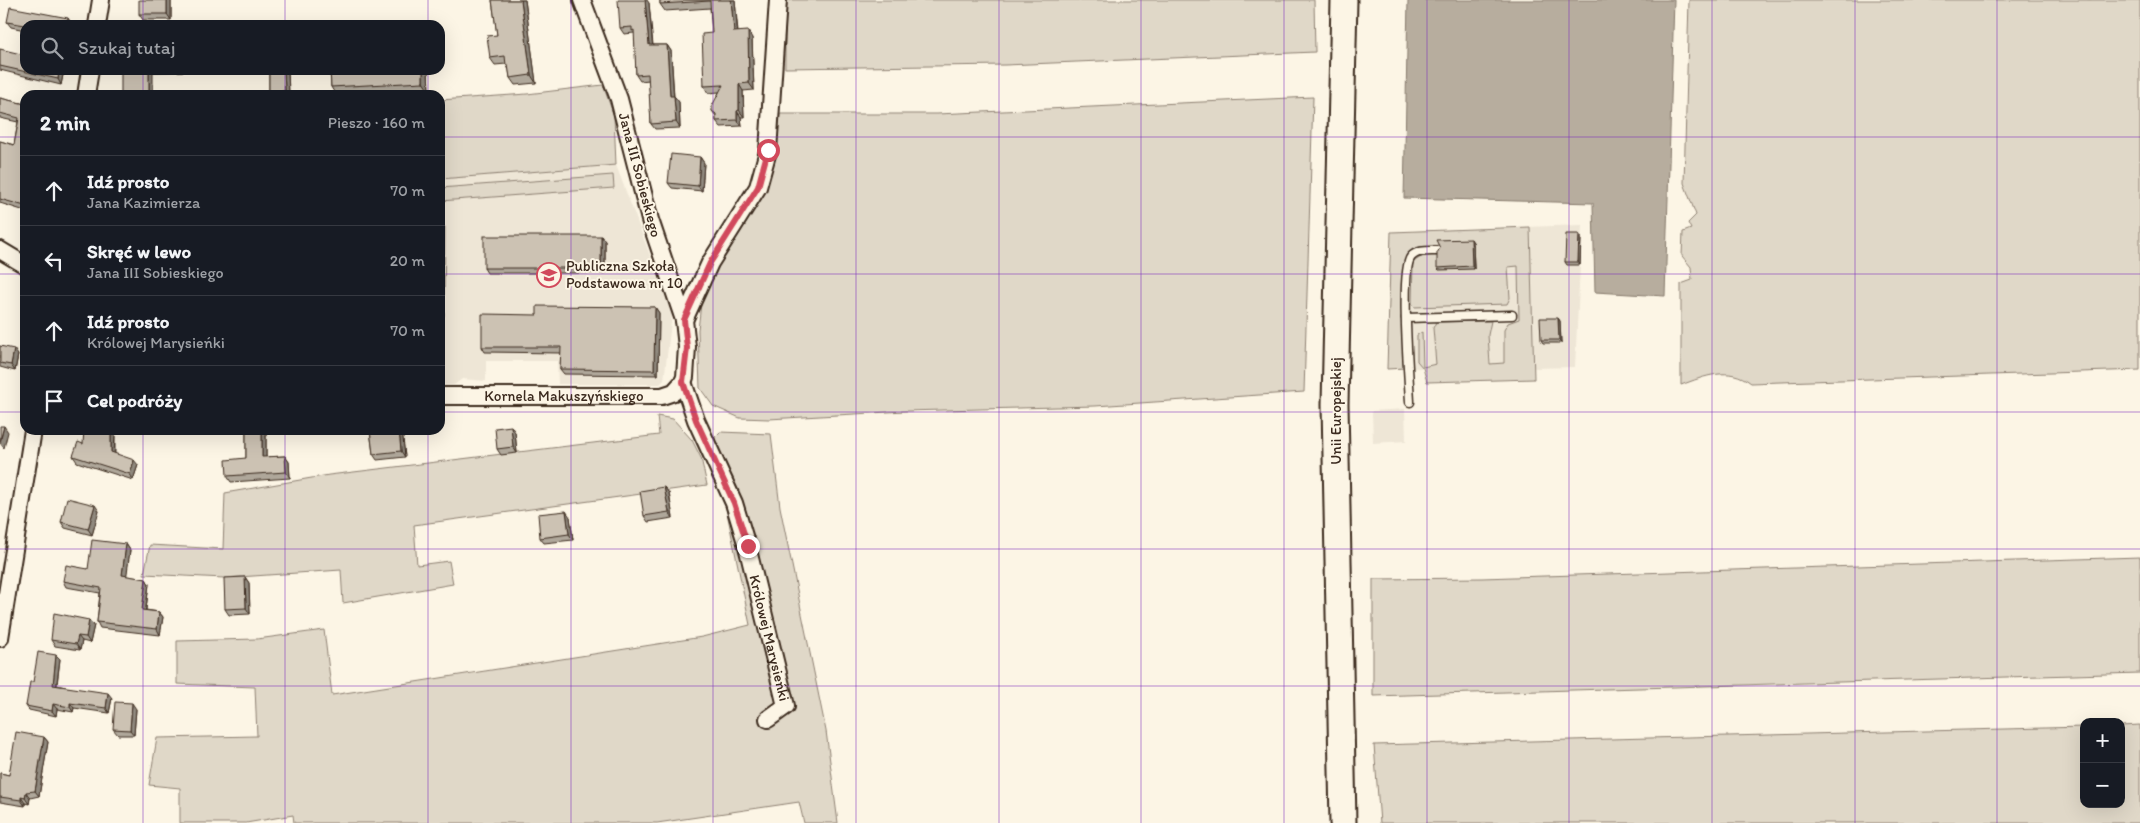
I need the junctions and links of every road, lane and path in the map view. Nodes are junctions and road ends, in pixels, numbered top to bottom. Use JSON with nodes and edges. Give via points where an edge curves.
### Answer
{"nodes":[{"id":1,"x":101,"y":0,"type":"edge"},
{"id":2,"x":582,"y":0,"type":"edge"},
{"id":3,"x":778,"y":0,"type":"edge"},
{"id":4,"x":1344,"y":0,"type":"edge"},
{"id":5,"x":98,"y":20,"type":"edge"},
{"id":6,"x":89,"y":75,"type":"edge"},
{"id":7,"x":87,"y":90,"type":"edge"},
{"id":8,"x":0,"y":250,"type":"edge"},
{"id":9,"x":1437,"y":251,"type":"edge"},
{"id":10,"x":20,"y":262,"type":"edge"},
{"id":11,"x":1512,"y":315,"type":"dead end"},
{"id":12,"x":1406,"y":318,"type":"junction"},
{"id":13,"x":684,"y":320,"type":"junction"},
{"id":14,"x":683,"y":382,"type":"junction"},
{"id":15,"x":445,"y":396,"type":"edge"},
{"id":16,"x":1410,"y":402,"type":"dead end"},
{"id":17,"x":32,"y":435,"type":"edge"},
{"id":18,"x":0,"y":638,"type":"edge"},
{"id":19,"x":768,"y":719,"type":"dead end"},
{"id":20,"x":1343,"y":823,"type":"edge"}],
"edges":[{"from":1,"to":5,"type":"street"},
{"from":2,"to":13,"type":"street","name":"Jana III Sobieskiego","via":[[619,99],[650,220]]},
{"from":3,"to":13,"type":"street","via":[[766,160],[758,187],[710,263]]},
{"from":4,"to":20,"type":"main road","name":"Unii Europejskiej","via":[[1335,404]]},
{"from":6,"to":7,"type":"street"},
{"from":8,"to":10,"type":"street"},
{"from":9,"to":12,"type":"lane","via":[[1421,252],[1410,258]]},
{"from":11,"to":12,"type":"lane"},
{"from":12,"to":16,"type":"lane"},
{"from":13,"to":14,"type":"street","name":"Jana III Sobieskiego","via":[[687,348]]},
{"from":14,"to":15,"type":"street","name":"Kornela Makuszyńskiego","via":[[674,392],[662,396]]},
{"from":14,"to":19,"type":"street","name":"Królowej Marysieńki","via":[[696,420],[734,503],[748,546],[786,706]]},
{"from":17,"to":18,"type":"street"}]}
